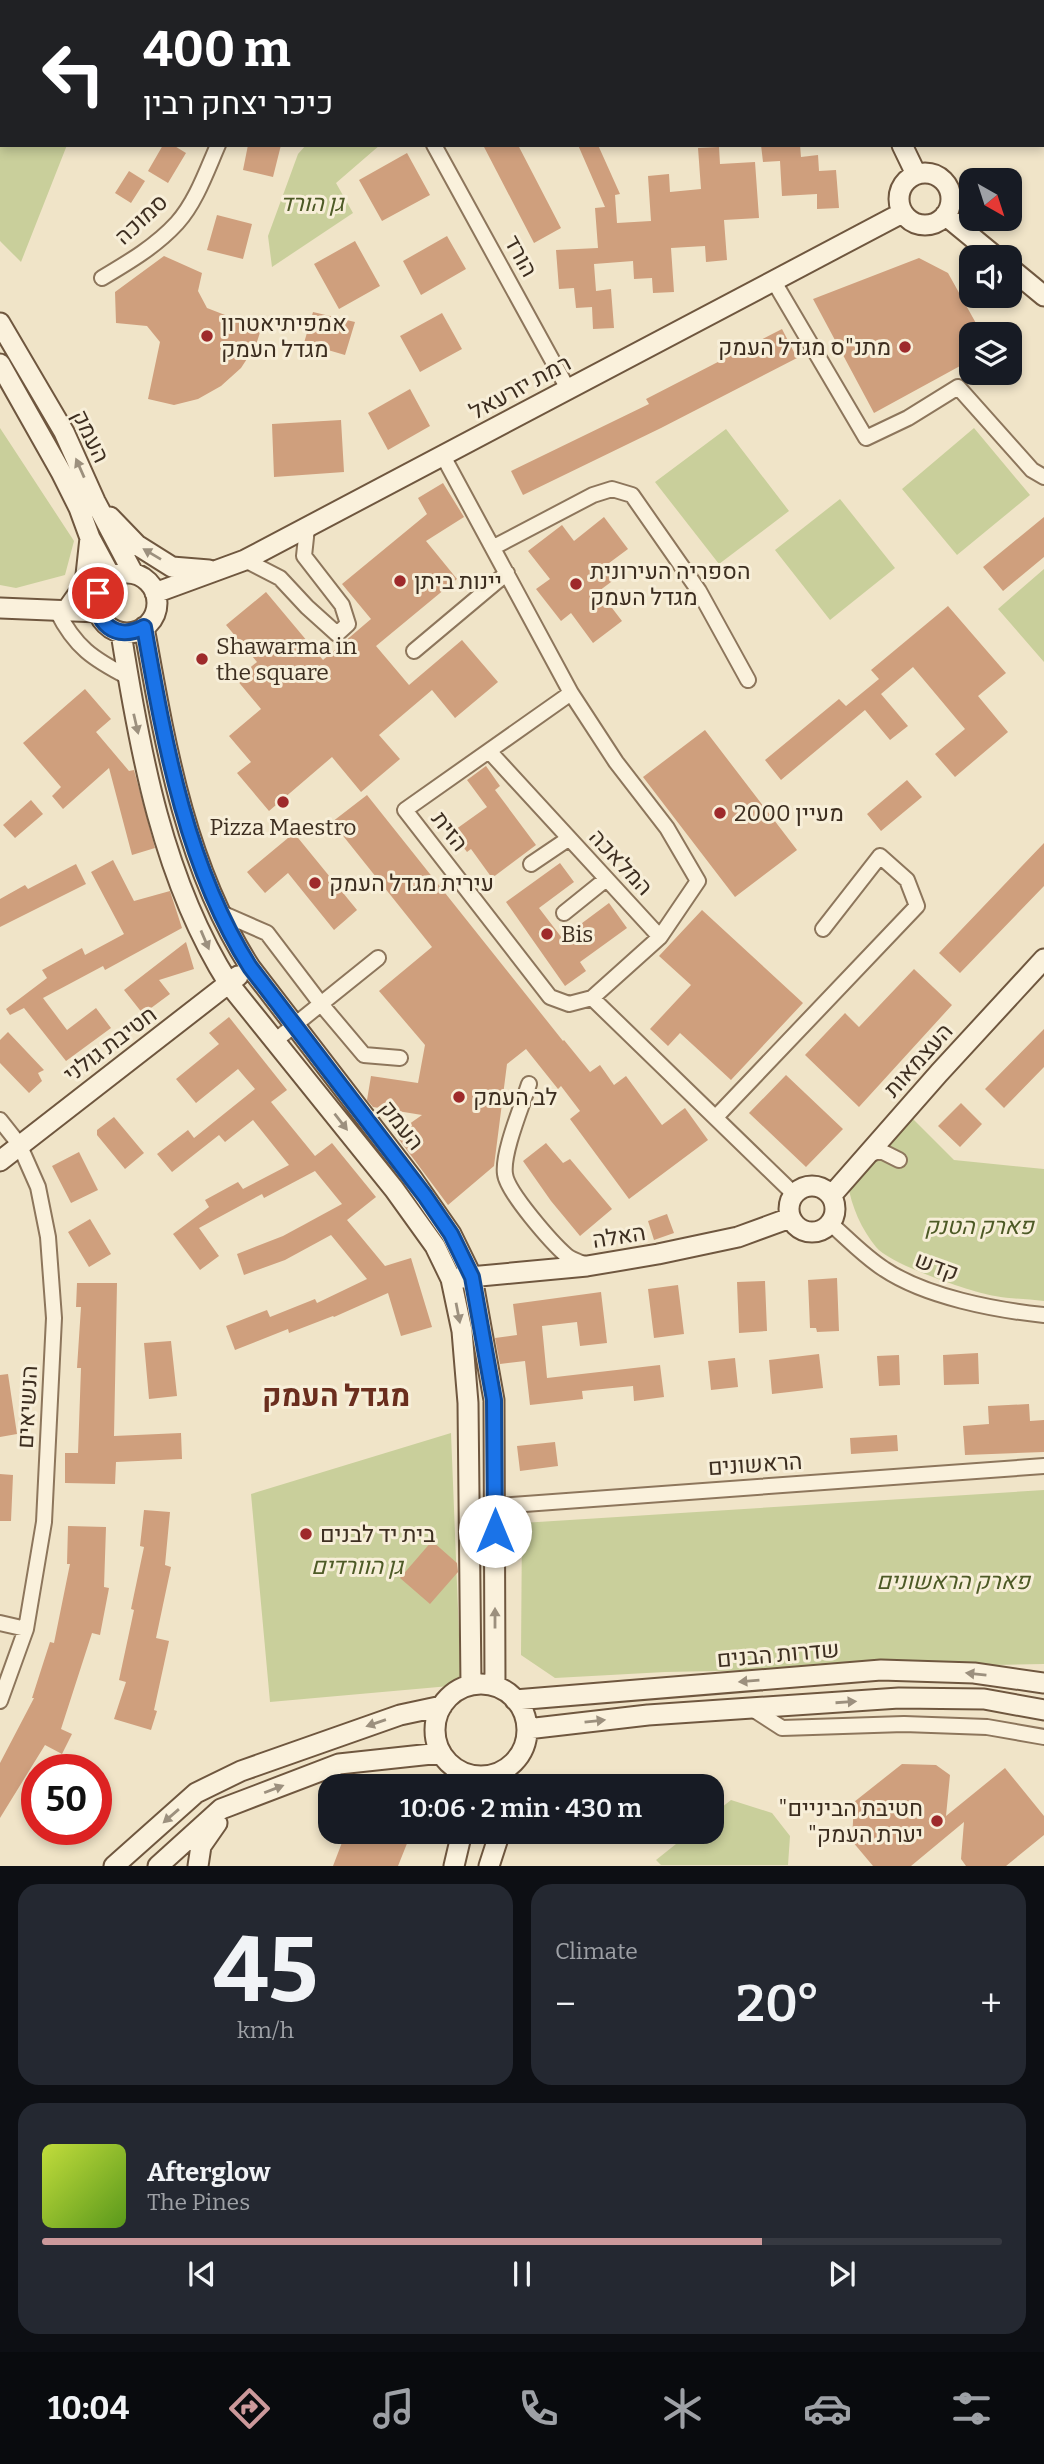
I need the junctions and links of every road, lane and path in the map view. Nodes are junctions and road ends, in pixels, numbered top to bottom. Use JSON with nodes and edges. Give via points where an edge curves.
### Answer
{"nodes":[{"id":1,"x":217,"y":147,"type":"edge"},
{"id":2,"x":434,"y":147,"type":"edge"},
{"id":3,"x":903,"y":147,"type":"edge"},
{"id":4,"x":916,"y":174,"type":"junction"},
{"id":5,"x":902,"y":213,"type":"junction"},
{"id":6,"x":945,"y":215,"type":"junction"},
{"id":7,"x":981,"y":245,"type":"edge"},
{"id":8,"x":102,"y":278,"type":"dead end"},
{"id":9,"x":1022,"y":278,"type":"edge"},
{"id":10,"x":773,"y":280,"type":"junction"},
{"id":11,"x":1044,"y":296,"type":"edge"},
{"id":12,"x":0,"y":323,"type":"edge"},
{"id":13,"x":0,"y":364,"type":"edge"},
{"id":14,"x":568,"y":389,"type":"junction"},
{"id":15,"x":443,"y":456,"type":"junction"},
{"id":16,"x":1044,"y":477,"type":"edge"},
{"id":17,"x":95,"y":501,"type":"junction"},
{"id":18,"x":307,"y":528,"type":"junction"},
{"id":19,"x":90,"y":538,"type":"junction"},
{"id":20,"x":494,"y":547,"type":"junction"},
{"id":21,"x":245,"y":560,"type":"junction"},
{"id":22,"x":217,"y":570,"type":"junction"},
{"id":23,"x":133,"y":573,"type":"junction"},
{"id":24,"x":507,"y":573,"type":"junction"},
{"id":25,"x":111,"y":577,"type":"junction"},
{"id":26,"x":155,"y":593,"type":"junction"},
{"id":27,"x":0,"y":608,"type":"edge"},
{"id":28,"x":62,"y":611,"type":"junction"},
{"id":29,"x":98,"y":612,"type":"junction"},
{"id":30,"x":144,"y":627,"type":"junction"},
{"id":31,"x":121,"y":633,"type":"junction"},
{"id":32,"x":414,"y":651,"type":"dead end"},
{"id":33,"x":128,"y":677,"type":"junction"},
{"id":34,"x":748,"y":680,"type":"dead end"},
{"id":35,"x":571,"y":693,"type":"junction"},
{"id":36,"x":489,"y":751,"type":"junction"},
{"id":37,"x":568,"y":839,"type":"junction"},
{"id":38,"x":531,"y":864,"type":"dead end"},
{"id":39,"x":605,"y":880,"type":"junction"},
{"id":40,"x":219,"y":912,"type":"junction"},
{"id":41,"x":564,"y":913,"type":"dead end"},
{"id":42,"x":823,"y":929,"type":"dead end"},
{"id":43,"x":660,"y":937,"type":"junction"},
{"id":44,"x":378,"y":958,"type":"dead end"},
{"id":45,"x":1044,"y":959,"type":"edge"},
{"id":46,"x":250,"y":967,"type":"junction"},
{"id":47,"x":229,"y":984,"type":"junction"},
{"id":48,"x":592,"y":998,"type":"junction"},
{"id":49,"x":321,"y":1004,"type":"junction"},
{"id":50,"x":294,"y":1025,"type":"junction"},
{"id":51,"x":276,"y":1040,"type":"junction"},
{"id":52,"x":400,"y":1058,"type":"dead end"},
{"id":53,"x":529,"y":1084,"type":"dead end"},
{"id":54,"x":716,"y":1117,"type":"junction"},
{"id":55,"x":0,"y":1120,"type":"edge"},
{"id":56,"x":19,"y":1144,"type":"junction"},
{"id":57,"x":865,"y":1155,"type":"junction"},
{"id":58,"x":899,"y":1160,"type":"dead end"},
{"id":59,"x":0,"y":1161,"type":"edge"},
{"id":60,"x":794,"y":1194,"type":"junction"},
{"id":61,"x":831,"y":1196,"type":"junction"},
{"id":62,"x":790,"y":1217,"type":"junction"},
{"id":63,"x":831,"y":1224,"type":"junction"},
{"id":64,"x":587,"y":1266,"type":"junction"},
{"id":65,"x":472,"y":1277,"type":"junction"},
{"id":66,"x":451,"y":1279,"type":"junction"},
{"id":67,"x":1044,"y":1315,"type":"edge"},
{"id":68,"x":1044,"y":1466,"type":"edge"},
{"id":69,"x":495,"y":1505,"type":"junction"},
{"id":70,"x":469,"y":1508,"type":"junction"},
{"id":71,"x":0,"y":1623,"type":"edge"},
{"id":72,"x":26,"y":1629,"type":"junction"},
{"id":73,"x":1044,"y":1683,"type":"edge"},
{"id":74,"x":471,"y":1685,"type":"junction"},
{"id":75,"x":495,"y":1686,"type":"junction"},
{"id":76,"x":515,"y":1700,"type":"junction"},
{"id":77,"x":0,"y":1701,"type":"edge"},
{"id":78,"x":442,"y":1706,"type":"junction"},
{"id":79,"x":751,"y":1708,"type":"junction"},
{"id":80,"x":1044,"y":1710,"type":"edge"},
{"id":81,"x":527,"y":1729,"type":"junction"},
{"id":82,"x":1044,"y":1737,"type":"edge"},
{"id":83,"x":441,"y":1753,"type":"junction"},
{"id":84,"x":458,"y":1774,"type":"edge"},
{"id":85,"x":506,"y":1774,"type":"edge"},
{"id":86,"x":229,"y":1806,"type":"junction"},
{"id":87,"x":459,"y":1844,"type":"edge"},
{"id":88,"x":496,"y":1844,"type":"edge"},
{"id":89,"x":114,"y":1866,"type":"edge"},
{"id":90,"x":158,"y":1866,"type":"edge"},
{"id":91,"x":198,"y":1866,"type":"edge"},
{"id":92,"x":454,"y":1866,"type":"edge"},
{"id":93,"x":489,"y":1866,"type":"edge"}],
"edges":[{"from":1,"to":8,"type":"street","name":"סמוכה","via":[[178,222],[141,256]]},
{"from":2,"to":14,"type":"street","name":"הורד"},
{"from":3,"to":4,"type":"main road"},
{"from":4,"to":5,"type":"main road","via":[[901,186]]},
{"from":4,"to":6,"type":"main road","via":[[936,175],[946,184],[951,203]]},
{"from":5,"to":6,"type":"main road","via":[[919,225],[934,224]]},
{"from":5,"to":10,"type":"main road","name":"רמת יזרעאל"},
{"from":6,"to":7,"type":"main road"},
{"from":9,"to":11,"type":"main road"},
{"from":10,"to":14,"type":"main road","name":"רמת יזרעאל"},
{"from":10,"to":16,"type":"street","via":[[866,438],[958,387],[1032,470]]},
{"from":17,"to":12,"type":"main road","name":"העמק","one_way":true,"via":[[64,432]]},
{"from":13,"to":19,"type":"main road","name":"העמק","via":[[61,472]]},
{"from":14,"to":15,"type":"main road","name":"רמת יזרעאל"},
{"from":15,"to":18,"type":"main road","name":"רמת יזרעאל"},
{"from":15,"to":20,"type":"street"},
{"from":22,"to":17,"type":"main road","one_way":true,"via":[[173,567],[137,545]]},
{"from":17,"to":23,"type":"main road","name":"העמק"},
{"from":18,"to":21,"type":"main road","name":"רמת יזרעאל"},
{"from":18,"to":21,"type":"street","via":[[304,556],[342,605],[348,624],[337,634],[280,578]]},
{"from":19,"to":25,"type":"main road","name":"העמק"},
{"from":19,"to":28,"type":"main road","via":[[85,584]]},
{"from":20,"to":24,"type":"street"},
{"from":20,"to":34,"type":"street","via":[[593,495],[611,489],[632,495],[699,591]]},
{"from":21,"to":22,"type":"main road","name":"רמת יזרעאל"},
{"from":22,"to":26,"type":"main road","name":"רמת יזרעאל"},
{"from":23,"to":25,"type":"main road"},
{"from":23,"to":26,"type":"main road"},
{"from":24,"to":32,"type":"street"},
{"from":24,"to":35,"type":"street"},
{"from":25,"to":29,"type":"main road","via":[[98,593]]},
{"from":26,"to":30,"type":"main road","via":[[156,612]]},
{"from":27,"to":28,"type":"main road"},
{"from":28,"to":29,"type":"main road"},
{"from":28,"to":33,"type":"street","via":[[68,634],[96,660]]},
{"from":29,"to":31,"type":"main road","via":[[106,626]]},
{"from":30,"to":31,"type":"main road"},
{"from":30,"to":40,"type":"main road","name":"העמק","via":[[196,857]]},
{"from":31,"to":33,"type":"main road","name":"העמק"},
{"from":33,"to":47,"type":"main road","name":"העמק","one_way":true,"via":[[170,860]]},
{"from":35,"to":36,"type":"street","name":"הזית"},
{"from":35,"to":43,"type":"street","via":[[667,828],[698,881]]},
{"from":36,"to":37,"type":"street","name":"המלאכה"},
{"from":36,"to":48,"type":"street","name":"הזית","via":[[404,810],[550,997],[569,1004]]},
{"from":37,"to":38,"type":"street"},
{"from":37,"to":39,"type":"street","name":"המלאכה"},
{"from":39,"to":41,"type":"street"},
{"from":39,"to":43,"type":"street","name":"המלאכה"},
{"from":40,"to":46,"type":"main road","name":"העמק"},
{"from":40,"to":49,"type":"street","via":[[267,933]]},
{"from":42,"to":54,"type":"street","via":[[880,856],[907,880],[917,906]]},
{"from":43,"to":48,"type":"street"},
{"from":44,"to":49,"type":"street"},
{"from":45,"to":57,"type":"main road","name":"העצמאות"},
{"from":46,"to":47,"type":"main road","name":"חטיבת גולני"},
{"from":46,"to":50,"type":"main road","name":"העמק"},
{"from":47,"to":51,"type":"main road","name":"העמק"},
{"from":47,"to":56,"type":"main road","name":"חטיבת גולני"},
{"from":48,"to":54,"type":"street"},
{"from":49,"to":50,"type":"street"},
{"from":49,"to":52,"type":"street","via":[[364,1055]]},
{"from":50,"to":51,"type":"street"},
{"from":50,"to":65,"type":"main road","name":"העמק","via":[[412,1178]]},
{"from":51,"to":66,"type":"main road","name":"העמק","one_way":true,"via":[[394,1189],[435,1247]]},
{"from":53,"to":64,"type":"street","via":[[505,1174],[513,1193],[542,1229],[568,1257]]},
{"from":54,"to":60,"type":"street"},
{"from":55,"to":56,"type":"street","name":"הנשיאים"},
{"from":56,"to":59,"type":"main road","name":"חטיבת גולני"},
{"from":56,"to":72,"type":"street","name":"הנשיאים","via":[[38,1187],[48,1237],[54,1318],[44,1522]]},
{"from":57,"to":58,"type":"street","via":[[881,1151]]},
{"from":57,"to":61,"type":"main road","name":"העצמאות"},
{"from":60,"to":61,"type":"main road","via":[[813,1186]]},
{"from":60,"to":62,"type":"main road"},
{"from":61,"to":63,"type":"main road","via":[[836,1210]]},
{"from":62,"to":63,"type":"main road","via":[[799,1228],[812,1233]]},
{"from":62,"to":64,"type":"main road","name":"האלה","via":[[738,1237]]},
{"from":63,"to":67,"type":"street","name":"קדש","via":[[884,1269],[915,1285],[997,1310]]},
{"from":64,"to":65,"type":"main road","name":"האלה"},
{"from":65,"to":66,"type":"main road","name":"האלה"},
{"from":65,"to":69,"type":"main road","name":"העמק","via":[[494,1400]]},
{"from":66,"to":70,"type":"main road","name":"העמק","one_way":true,"via":[[468,1403]]},
{"from":68,"to":69,"type":"street","name":"הראשונים"},
{"from":69,"to":70,"type":"street","name":"הראשונים"},
{"from":75,"to":69,"type":"main road","name":"העמק","one_way":true},
{"from":70,"to":74,"type":"main road","name":"העמק"},
{"from":71,"to":72,"type":"street"},
{"from":72,"to":77,"type":"street","name":"הנשיאים"},
{"from":73,"to":76,"type":"main road","name":"שדרות הבנים","one_way":true,"via":[[974,1672],[881,1670]]},
{"from":74,"to":75,"type":"main road"},
{"from":74,"to":78,"type":"main road"},
{"from":75,"to":76,"type":"main road"},
{"from":76,"to":81,"type":"main road"},
{"from":78,"to":83,"type":"main road","via":[[435,1738]]},
{"from":78,"to":89,"type":"main road","one_way":true,"via":[[400,1715],[241,1771],[197,1793]]},
{"from":79,"to":80,"type":"main road","one_way":true,"via":[[899,1698],[984,1699]]},
{"from":81,"to":79,"type":"main road","one_way":true},
{"from":79,"to":82,"type":"street","via":[[782,1728],[904,1724],[987,1727]]},
{"from":81,"to":85,"type":"main road","via":[[524,1745]]},
{"from":83,"to":84,"type":"main road"},
{"from":86,"to":83,"type":"main road","one_way":true,"via":[[339,1764]]},
{"from":86,"to":90,"type":"main road"},
{"from":86,"to":91,"type":"main road","via":[[201,1846]]},
{"from":87,"to":92,"type":"main road"},
{"from":88,"to":93,"type":"main road"}]}
